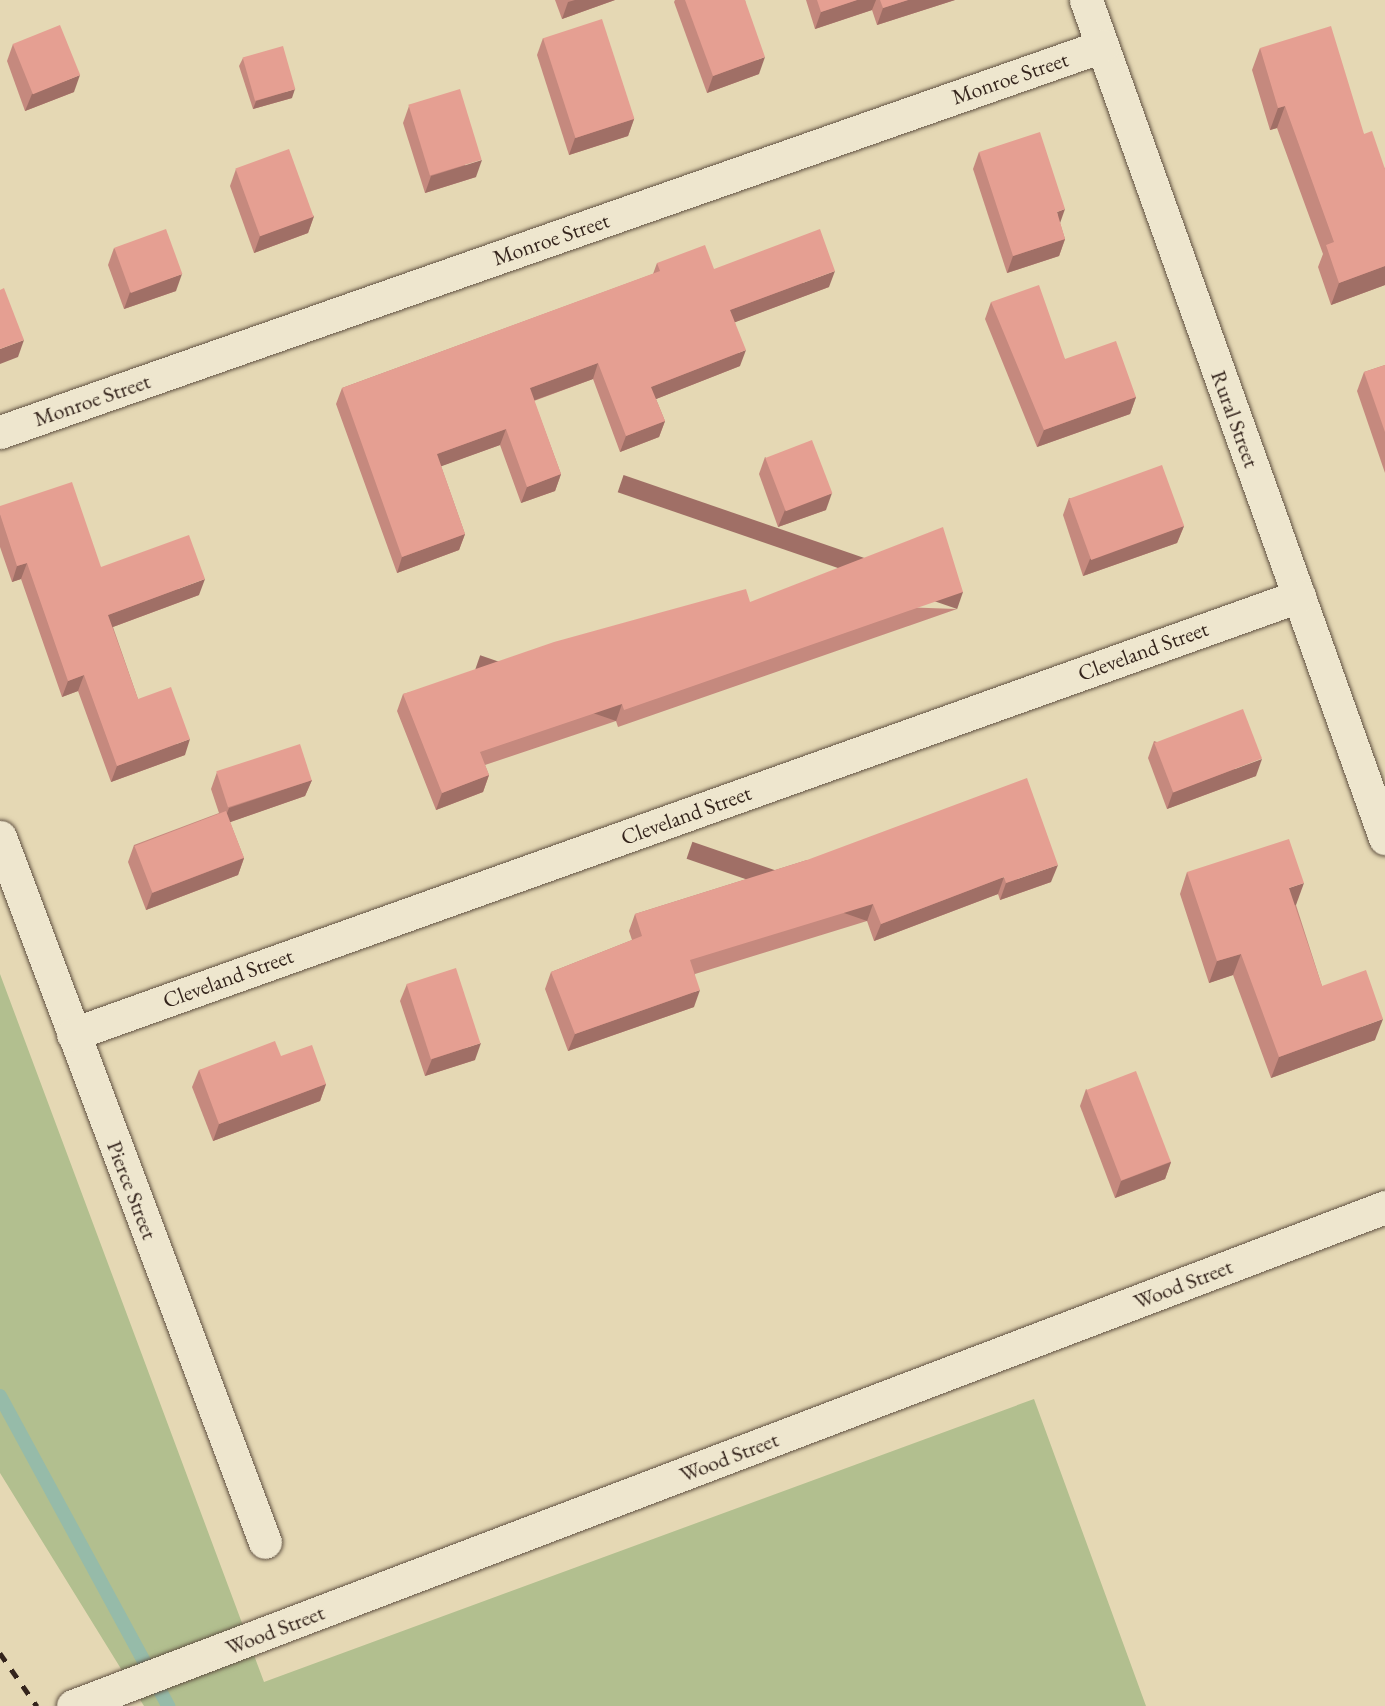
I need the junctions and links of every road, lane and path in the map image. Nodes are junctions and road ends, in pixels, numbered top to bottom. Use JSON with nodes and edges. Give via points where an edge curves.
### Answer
{"nodes":[{"id":1,"x":1086,"y":0,"type":"edge"},
{"id":2,"x":1102,"y":46,"type":"junction"},
{"id":3,"x":0,"y":432,"type":"edge"},
{"id":4,"x":1299,"y":596,"type":"junction"},
{"id":5,"x":0,"y":837,"type":"edge"},
{"id":6,"x":1385,"y":838,"type":"edge"},
{"id":7,"x":73,"y":1034,"type":"junction"},
{"id":8,"x":1385,"y":1207,"type":"edge"},
{"id":9,"x":265,"y":1542,"type":"dead end"},
{"id":10,"x":73,"y":1706,"type":"edge"}],
"edges":[{"from":1,"to":2,"type":"street","name":"Rural Street"},
{"from":2,"to":3,"type":"street","name":"Monroe Street"},
{"from":2,"to":4,"type":"street","name":"Rural Street"},
{"from":4,"to":6,"type":"street","name":"Rural Street"},
{"from":4,"to":7,"type":"street","name":"Cleveland Street"},
{"from":5,"to":7,"type":"street","name":"Pierce Street"},
{"from":7,"to":9,"type":"street","name":"Pierce Street"},
{"from":8,"to":10,"type":"street","name":"Wood Street"}]}
